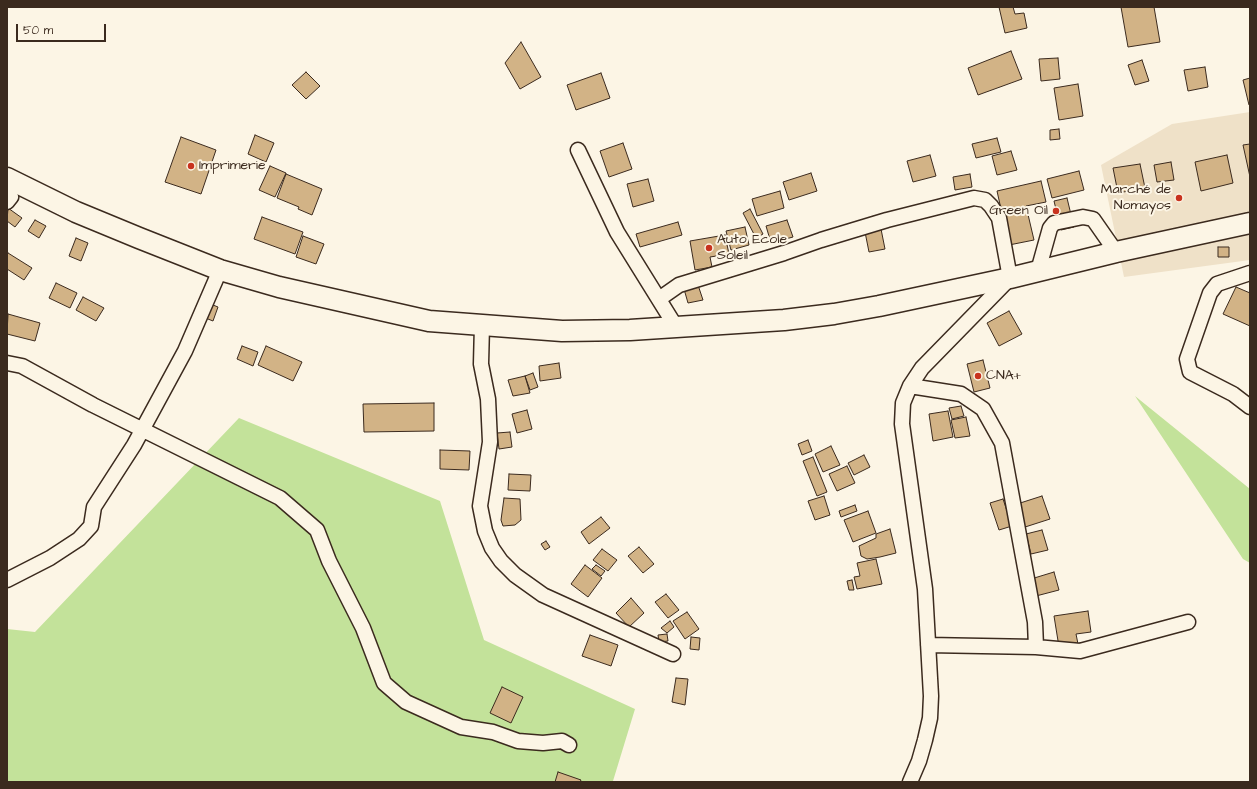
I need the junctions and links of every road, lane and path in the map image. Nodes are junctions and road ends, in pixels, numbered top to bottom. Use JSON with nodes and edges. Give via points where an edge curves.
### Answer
{"nodes":[{"id":1,"x":578,"y":150,"type":"dead end"},
{"id":2,"x":7,"y":178,"type":"edge"},
{"id":3,"x":7,"y":191,"type":"edge"},
{"id":4,"x":7,"y":202,"type":"edge"},
{"id":5,"x":1250,"y":223,"type":"edge"},
{"id":6,"x":1116,"y":252,"type":"junction"},
{"id":7,"x":220,"y":270,"type":"junction"},
{"id":8,"x":1038,"y":271,"type":"junction"},
{"id":9,"x":1248,"y":275,"type":"edge"},
{"id":10,"x":1010,"y":278,"type":"junction"},
{"id":11,"x":658,"y":299,"type":"junction"},
{"id":12,"x":482,"y":325,"type":"junction"},
{"id":13,"x":676,"y":327,"type":"junction"},
{"id":14,"x":7,"y":363,"type":"edge"},
{"id":15,"x":910,"y":386,"type":"junction"},
{"id":16,"x":1250,"y":407,"type":"edge"},
{"id":17,"x":141,"y":430,"type":"junction"},
{"id":18,"x":7,"y":580,"type":"edge"},
{"id":19,"x":1188,"y":622,"type":"dead end"},
{"id":20,"x":928,"y":645,"type":"junction"},
{"id":21,"x":1036,"y":646,"type":"junction"},
{"id":22,"x":674,"y":654,"type":"dead end"},
{"id":23,"x":569,"y":745,"type":"dead end"},
{"id":24,"x":910,"y":782,"type":"edge"}],
"edges":[{"from":1,"to":11,"type":"street","via":[[617,232]]},
{"from":2,"to":7,"type":"highway","via":[[76,212]]},
{"from":3,"to":4,"type":"street","via":[[11,197]]},
{"from":5,"to":6,"type":"highway"},
{"from":6,"to":8,"type":"highway"},
{"from":6,"to":8,"type":"street","via":[[1093,219],[1083,217],[1054,223],[1050,228]]},
{"from":7,"to":12,"type":"highway","via":[[279,287],[413,318]]},
{"from":7,"to":17,"type":"street","via":[[185,351]]},
{"from":8,"to":10,"type":"highway"},
{"from":9,"to":16,"type":"street","via":[[1217,284],[1210,293],[1187,359],[1190,372],[1233,394]]},
{"from":10,"to":11,"type":"street","via":[[999,218],[985,200],[974,198],[836,235],[679,285]]},
{"from":10,"to":13,"type":"highway","via":[[834,314]]},
{"from":10,"to":15,"type":"street","via":[[922,368]]},
{"from":11,"to":13,"type":"street"},
{"from":12,"to":13,"type":"highway","via":[[575,331]]},
{"from":12,"to":22,"type":"street","via":[[481,364],[488,399],[490,442],[480,506],[485,531],[492,548],[515,575],[542,595]]},
{"from":14,"to":17,"type":"street","via":[[22,366]]},
{"from":15,"to":20,"type":"street","via":[[904,403],[902,424],[924,589]]},
{"from":15,"to":21,"type":"street","via":[[960,394],[983,409],[1002,443],[1035,622]]},
{"from":17,"to":18,"type":"street","via":[[94,507],[91,526],[79,538],[50,558]]},
{"from":17,"to":23,"type":"street","via":[[280,498],[317,530],[329,561],[363,628],[384,683],[406,702],[461,727],[493,732],[518,741],[562,741]]},
{"from":19,"to":21,"type":"street","via":[[1080,651]]},
{"from":20,"to":21,"type":"street"},
{"from":20,"to":24,"type":"street","via":[[930,718],[919,761]]}]}
